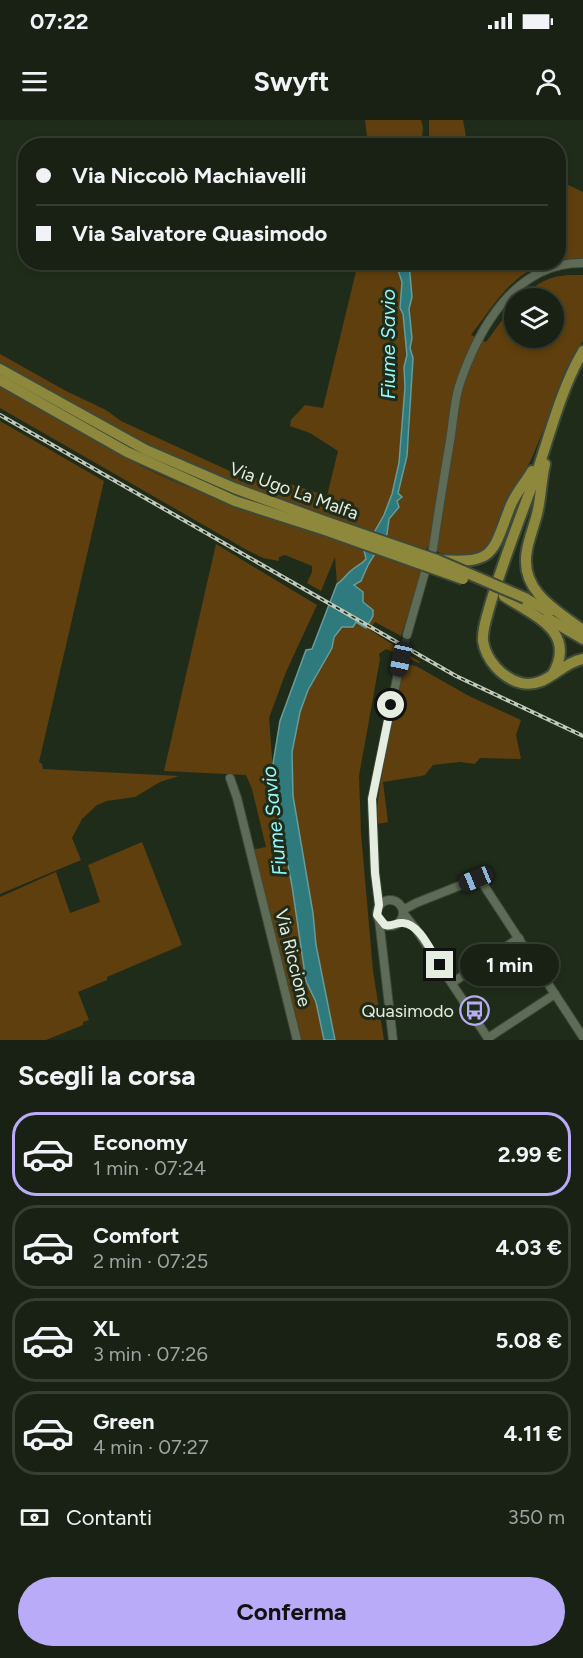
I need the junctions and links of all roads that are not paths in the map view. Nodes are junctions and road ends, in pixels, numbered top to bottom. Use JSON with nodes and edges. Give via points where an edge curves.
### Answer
{"nodes":[{"id":1,"x":583,"y":262,"type":"edge"},
{"id":2,"x":566,"y":264,"type":"edge"},
{"id":3,"x":546,"y":270,"type":"edge"},
{"id":4,"x":583,"y":351,"type":"edge"},
{"id":5,"x":0,"y":369,"type":"edge"},
{"id":6,"x":0,"y":380,"type":"edge"},
{"id":7,"x":562,"y":397,"type":"junction"},
{"id":8,"x":545,"y":450,"type":"junction"},
{"id":9,"x":325,"y":525,"type":"junction"},
{"id":10,"x":435,"y":555,"type":"junction"},
{"id":11,"x":425,"y":572,"type":"dead end"},
{"id":12,"x":504,"y":596,"type":"junction"},
{"id":13,"x":583,"y":631,"type":"edge"},
{"id":14,"x":407,"y":635,"type":"tunnel mouth"},
{"id":15,"x":583,"y":639,"type":"edge"},
{"id":16,"x":583,"y":658,"type":"edge"},
{"id":17,"x":401,"y":659,"type":"tunnel mouth"},
{"id":18,"x":552,"y":674,"type":"junction"},
{"id":19,"x":230,"y":778,"type":"dead end"},
{"id":20,"x":376,"y":883,"type":"junction"},
{"id":21,"x":390,"y":899,"type":"junction"},
{"id":22,"x":399,"y":902,"type":"junction"},
{"id":23,"x":416,"y":903,"type":"junction"},
{"id":24,"x":379,"y":905,"type":"junction"},
{"id":25,"x":404,"y":912,"type":"junction"},
{"id":26,"x":379,"y":920,"type":"junction"},
{"id":27,"x":399,"y":922,"type":"junction"},
{"id":28,"x":388,"y":926,"type":"junction"},
{"id":29,"x":416,"y":929,"type":"junction"},
{"id":30,"x":519,"y":938,"type":"junction"},
{"id":31,"x":380,"y":942,"type":"junction"},
{"id":32,"x":452,"y":983,"type":"junction"},
{"id":33,"x":555,"y":994,"type":"junction"},
{"id":34,"x":583,"y":1037,"type":"edge"},
{"id":35,"x":489,"y":1039,"type":"edge"},
{"id":36,"x":297,"y":1040,"type":"edge"},
{"id":37,"x":393,"y":1040,"type":"edge"}],
"edges":[{"from":1,"to":2,"type":"street"},
{"from":3,"to":10,"type":"street","via":[[510,293],[483,329],[459,388]]},
{"from":4,"to":7,"type":"highway"},
{"from":5,"to":9,"type":"highway","name":"Via Ugo La Malfa","via":[[146,450]]},
{"from":6,"to":9,"type":"highway","name":"Via Ugo La Malfa","via":[[127,452],[235,501]]},
{"from":7,"to":8,"type":"highway"},
{"from":7,"to":13,"type":"highway","via":[[525,563],[528,579],[543,601]]},
{"from":8,"to":10,"type":"highway","bridge":true,"via":[[516,495],[500,537],[488,554],[476,560],[454,561]]},
{"from":8,"to":18,"type":"highway","via":[[496,585],[483,639],[490,661],[510,678],[532,684]]},
{"from":9,"to":10,"type":"highway","name":"Via Ugo La Malfa","bridge":true},
{"from":9,"to":12,"type":"highway","name":"Via Ugo La Malfa","bridge":true},
{"from":10,"to":13,"type":"highway","name":"Via Ugo La Malfa","bridge":true},
{"from":11,"to":14,"type":"street"},
{"from":12,"to":15,"type":"highway","name":"Via Ugo La Malfa"},
{"from":12,"to":18,"type":"highway","via":[[544,622],[558,637],[561,653]]},
{"from":16,"to":18,"type":"highway"},
{"from":17,"to":20,"type":"street","via":[[372,799]]},
{"from":19,"to":36,"type":"street","name":"Via Riccione"},
{"from":20,"to":21,"type":"street"},
{"from":20,"to":24,"type":"street"},
{"from":21,"to":22,"type":"street"},
{"from":21,"to":24,"type":"street"},
{"from":22,"to":23,"type":"street"},
{"from":22,"to":25,"type":"street"},
{"from":23,"to":25,"type":"street"},
{"from":23,"to":30,"type":"street","via":[[479,878]]},
{"from":24,"to":26,"type":"street"},
{"from":25,"to":27,"type":"street"},
{"from":25,"to":29,"type":"street"},
{"from":26,"to":28,"type":"street"},
{"from":26,"to":31,"type":"street"},
{"from":27,"to":28,"type":"street"},
{"from":27,"to":29,"type":"street"},
{"from":28,"to":31,"type":"street"},
{"from":29,"to":32,"type":"street"},
{"from":30,"to":32,"type":"street"},
{"from":30,"to":33,"type":"street"},
{"from":31,"to":37,"type":"street"},
{"from":32,"to":35,"type":"street"},
{"from":33,"to":34,"type":"street"},
{"from":33,"to":35,"type":"street"}]}
